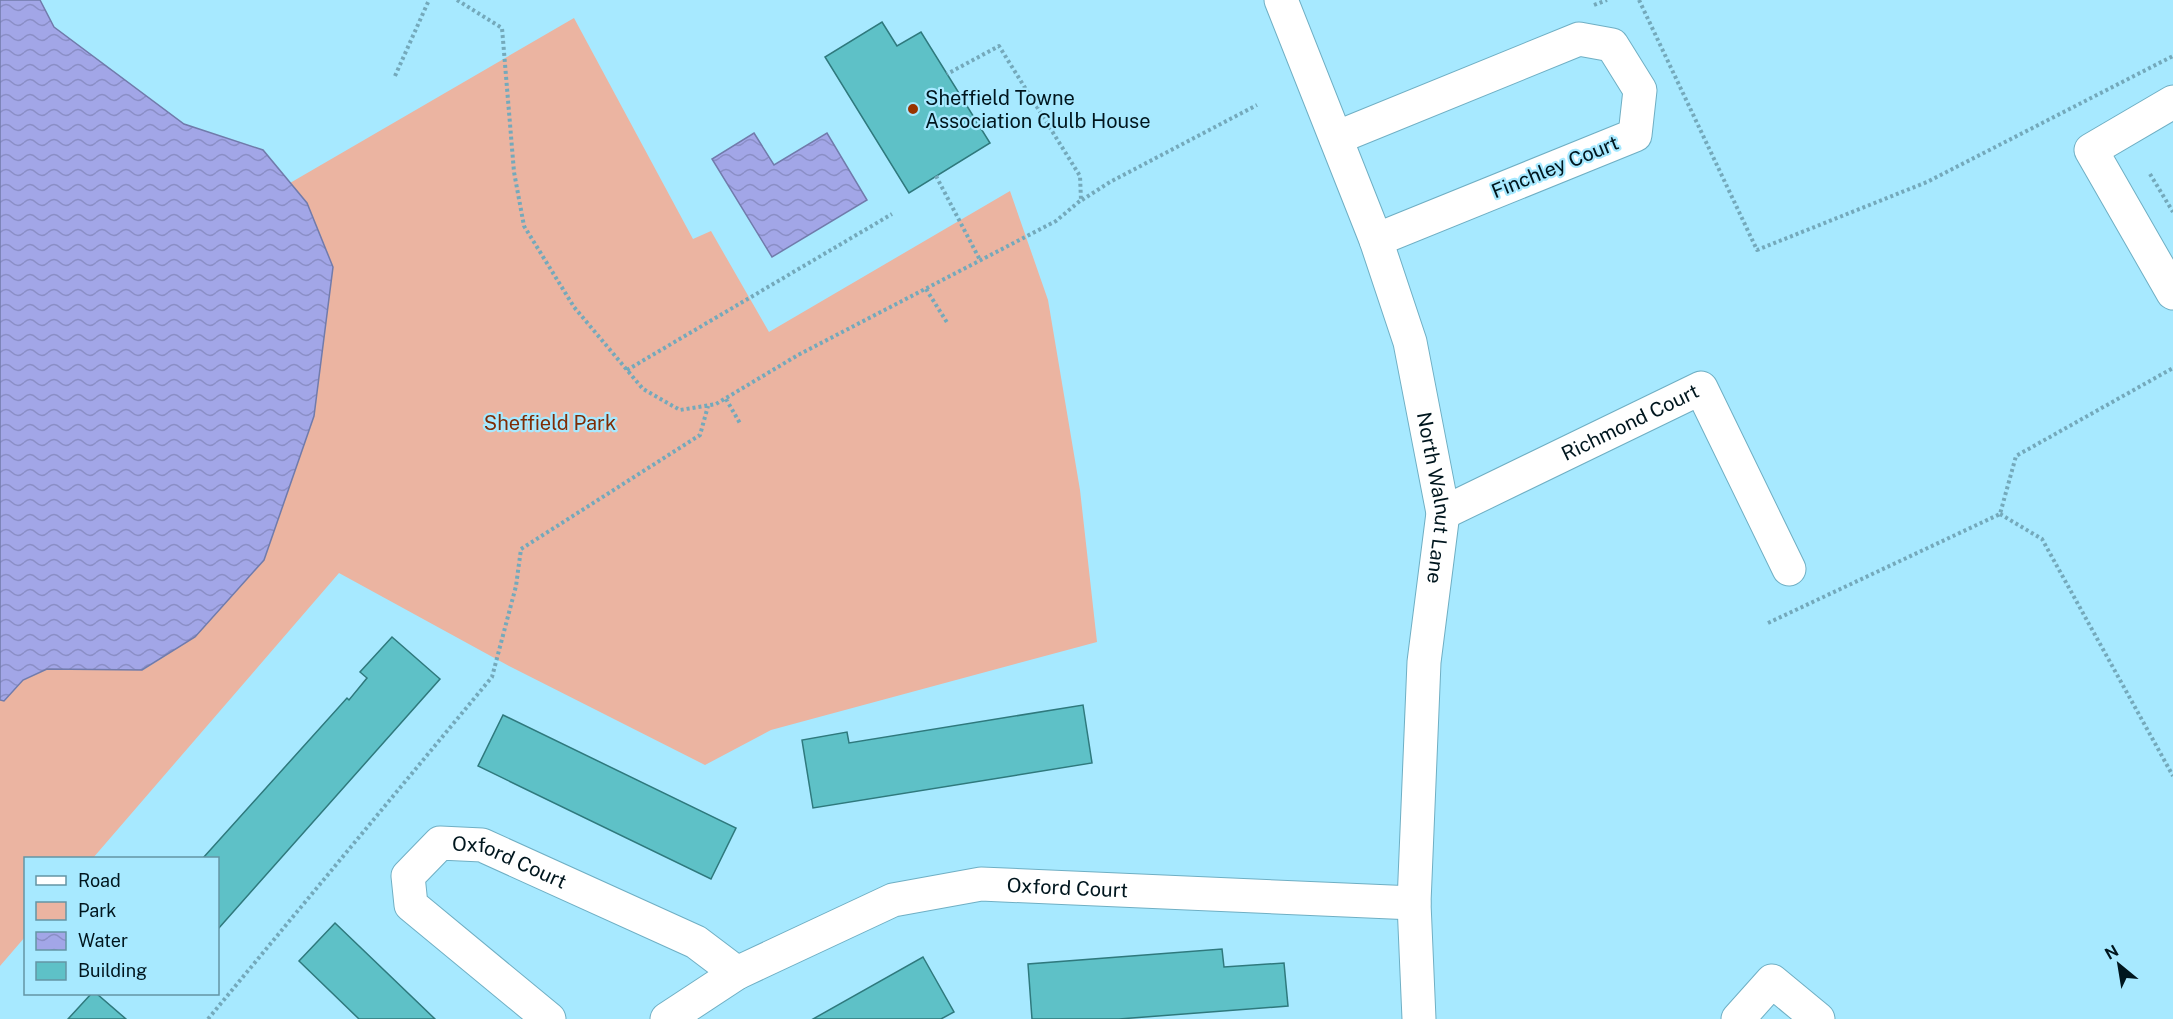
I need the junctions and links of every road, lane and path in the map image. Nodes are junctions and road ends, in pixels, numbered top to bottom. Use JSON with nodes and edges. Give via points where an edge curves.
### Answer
{"nodes":[{"id":1,"x":429,"y":0,"type":"edge"},
{"id":2,"x":457,"y":0,"type":"edge"},
{"id":3,"x":1281,"y":0,"type":"edge"},
{"id":4,"x":1639,"y":0,"type":"edge"},
{"id":5,"x":2173,"y":56,"type":"edge"},
{"id":6,"x":947,"y":74,"type":"dead end"},
{"id":7,"x":395,"y":76,"type":"dead end"},
{"id":8,"x":2173,"y":102,"type":"edge"},
{"id":9,"x":1257,"y":105,"type":"dead end"},
{"id":10,"x":1336,"y":138,"type":"junction"},
{"id":11,"x":2150,"y":174,"type":"dead end"},
{"id":12,"x":936,"y":176,"type":"dead end"},
{"id":13,"x":1081,"y":200,"type":"junction"},
{"id":14,"x":2173,"y":212,"type":"edge"},
{"id":15,"x":892,"y":214,"type":"dead end"},
{"id":16,"x":1376,"y":240,"type":"junction"},
{"id":17,"x":980,"y":260,"type":"junction"},
{"id":18,"x":926,"y":289,"type":"junction"},
{"id":19,"x":2173,"y":293,"type":"edge"},
{"id":20,"x":948,"y":324,"type":"dead end"},
{"id":21,"x":2173,"y":368,"type":"edge"},
{"id":22,"x":627,"y":370,"type":"junction"},
{"id":23,"x":726,"y":399,"type":"junction"},
{"id":24,"x":708,"y":406,"type":"junction"},
{"id":25,"x":741,"y":425,"type":"dead end"},
{"id":26,"x":1443,"y":513,"type":"junction"},
{"id":27,"x":2000,"y":514,"type":"junction"},
{"id":28,"x":1790,"y":569,"type":"dead end"},
{"id":29,"x":1768,"y":623,"type":"dead end"},
{"id":30,"x":2173,"y":776,"type":"edge"},
{"id":31,"x":1414,"y":903,"type":"junction"},
{"id":32,"x":738,"y":973,"type":"junction"},
{"id":33,"x":208,"y":1019,"type":"edge"},
{"id":34,"x":549,"y":1019,"type":"edge"},
{"id":35,"x":667,"y":1019,"type":"edge"},
{"id":36,"x":1419,"y":1019,"type":"edge"},
{"id":37,"x":1738,"y":1019,"type":"edge"},
{"id":38,"x":1818,"y":1019,"type":"edge"}],
"edges":[{"from":1,"to":7,"type":"path"},
{"from":2,"to":22,"type":"path","via":[[502,28],[514,172],[524,226],[574,308]]},
{"from":3,"to":10,"type":"street","name":"North Walnut Lane"},
{"from":4,"to":5,"type":"path","via":[[1757,250],[1927,182]]},
{"from":6,"to":13,"type":"path","via":[[999,46],[1080,176]]},
{"from":8,"to":19,"type":"street","via":[[2091,150]]},
{"from":9,"to":13,"type":"path"},
{"from":10,"to":16,"type":"street","name":"North Walnut Lane"},
{"from":10,"to":16,"type":"street","name":"Finchley Court","via":[[1579,39],[1612,45],[1640,90],[1635,135]]},
{"from":11,"to":14,"type":"path"},
{"from":12,"to":17,"type":"path"},
{"from":13,"to":17,"type":"path","via":[[1056,221]]},
{"from":15,"to":22,"type":"path"},
{"from":16,"to":26,"type":"street","name":"North Walnut Lane","via":[[1410,342]]},
{"from":17,"to":18,"type":"path"},
{"from":18,"to":20,"type":"path"},
{"from":18,"to":23,"type":"path","via":[[798,355]]},
{"from":21,"to":27,"type":"path","via":[[2016,456]]},
{"from":22,"to":24,"type":"path","via":[[643,389],[680,410]]},
{"from":23,"to":24,"type":"path"},
{"from":23,"to":25,"type":"path"},
{"from":24,"to":33,"type":"path","via":[[700,435],[521,549],[516,586],[492,677]]},
{"from":26,"to":28,"type":"street","name":"Richmond Court","via":[[1701,388]]},
{"from":26,"to":31,"type":"street","name":"North Walnut Lane","via":[[1424,662]]},
{"from":27,"to":29,"type":"path"},
{"from":27,"to":30,"type":"path","via":[[2042,539]]},
{"from":31,"to":32,"type":"street","name":"Oxford Court","via":[[981,884],[893,900]]},
{"from":31,"to":36,"type":"street","name":"North Walnut Lane"},
{"from":32,"to":34,"type":"street","name":"Oxford Court","via":[[696,942],[482,845],[440,843],[408,876],[411,905]]},
{"from":32,"to":35,"type":"street","name":"Oxford Court"},
{"from":37,"to":38,"type":"street","via":[[1772,981]]}]}
